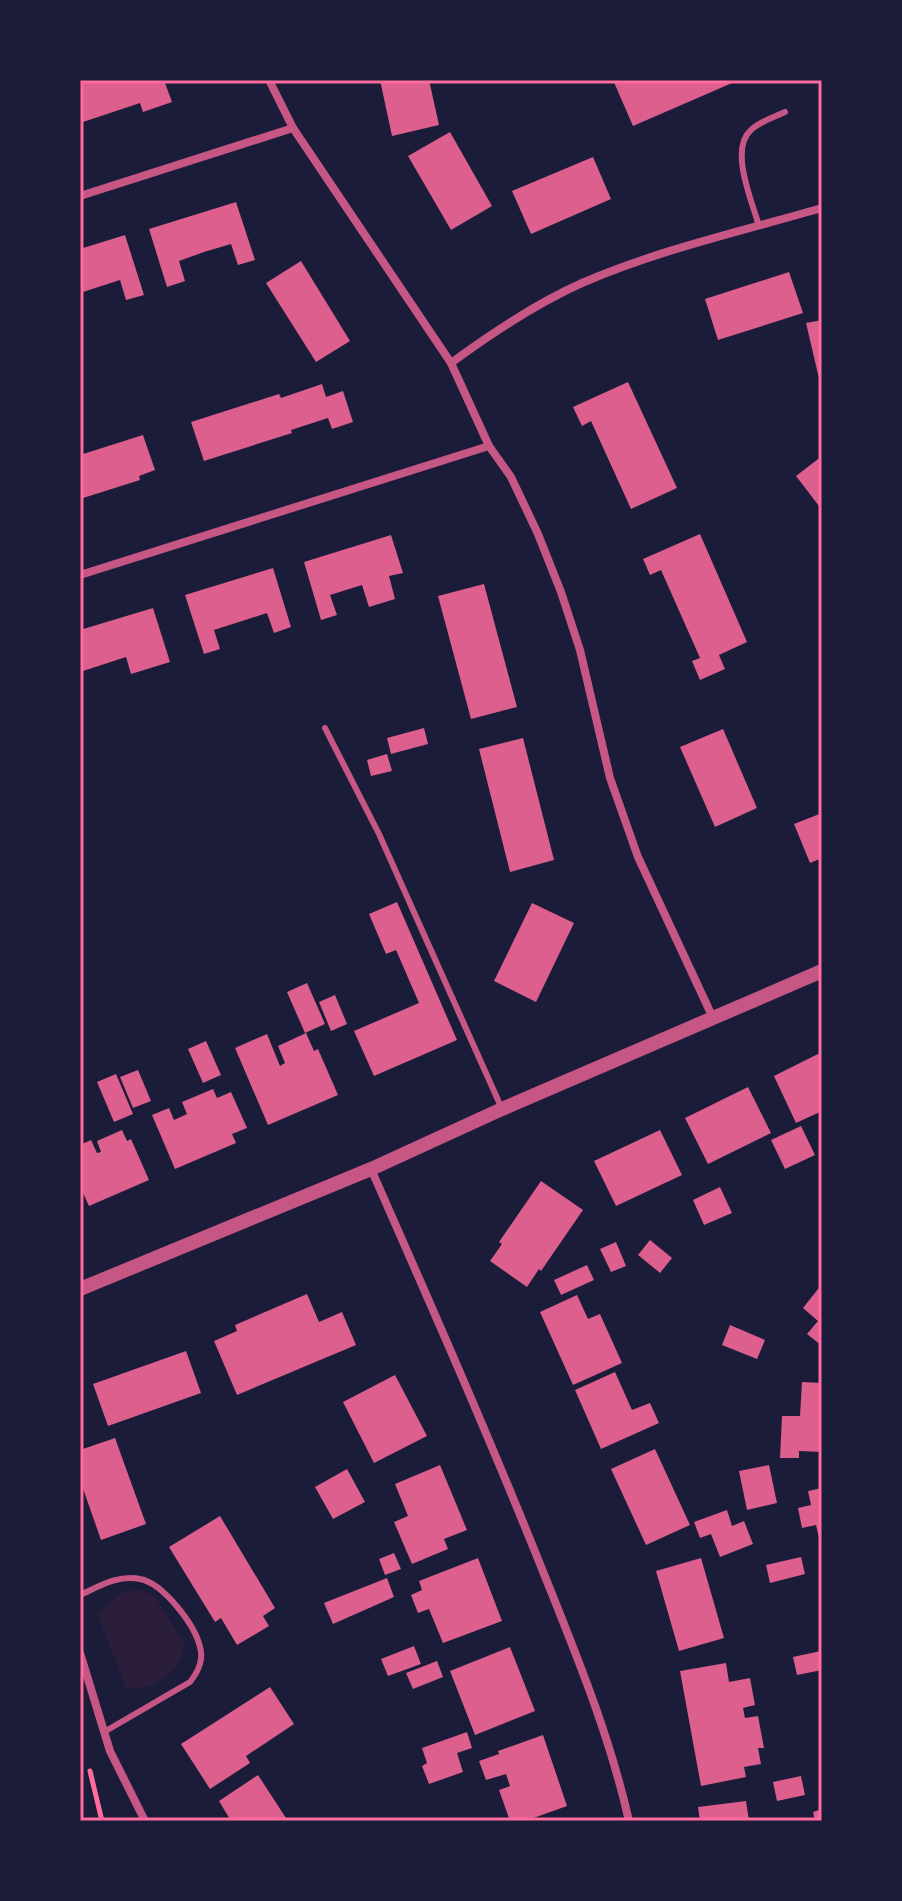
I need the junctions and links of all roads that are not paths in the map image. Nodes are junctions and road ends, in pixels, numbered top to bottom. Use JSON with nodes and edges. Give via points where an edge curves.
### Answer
{"nodes":[{"id":1,"x":269,"y":80,"type":"edge"},
{"id":2,"x":785,"y":112,"type":"dead end"},
{"id":3,"x":293,"y":128,"type":"junction"},
{"id":4,"x":80,"y":196,"type":"edge"},
{"id":5,"x":822,"y":208,"type":"edge"},
{"id":6,"x":759,"y":226,"type":"junction"},
{"id":7,"x":451,"y":363,"type":"junction"},
{"id":8,"x":489,"y":446,"type":"junction"},
{"id":9,"x":80,"y":575,"type":"edge"},
{"id":10,"x":325,"y":728,"type":"dead end"},
{"id":11,"x":822,"y":971,"type":"edge"},
{"id":12,"x":713,"y":1018,"type":"junction"},
{"id":13,"x":502,"y":1109,"type":"junction"},
{"id":14,"x":371,"y":1169,"type":"junction"},
{"id":15,"x":80,"y":1289,"type":"edge"},
{"id":16,"x":80,"y":1595,"type":"edge"},
{"id":17,"x":80,"y":1653,"type":"edge"},
{"id":18,"x":104,"y":1732,"type":"junction"},
{"id":19,"x":145,"y":1821,"type":"edge"},
{"id":20,"x":629,"y":1821,"type":"edge"}],
"edges":[{"from":1,"to":3,"type":"street"},
{"from":2,"to":6,"type":"lane","via":[[753,127],[742,142],[741,160]]},
{"from":3,"to":4,"type":"street"},
{"from":3,"to":7,"type":"street"},
{"from":5,"to":6,"type":"street"},
{"from":6,"to":7,"type":"street","via":[[582,283],[501,326]]},
{"from":7,"to":8,"type":"street"},
{"from":8,"to":9,"type":"street"},
{"from":8,"to":12,"type":"street","via":[[511,477],[561,592],[619,804]]},
{"from":10,"to":13,"type":"lane","via":[[379,834]]},
{"from":11,"to":12,"type":"street"},
{"from":12,"to":13,"type":"street"},
{"from":13,"to":14,"type":"street"},
{"from":14,"to":15,"type":"street"},
{"from":14,"to":20,"type":"street","via":[[510,1487],[617,1766]]},
{"from":16,"to":18,"type":"lane","via":[[125,1578],[151,1582],[171,1599],[201,1649],[190,1682]]},
{"from":17,"to":18,"type":"street"},
{"from":18,"to":19,"type":"street"}]}
